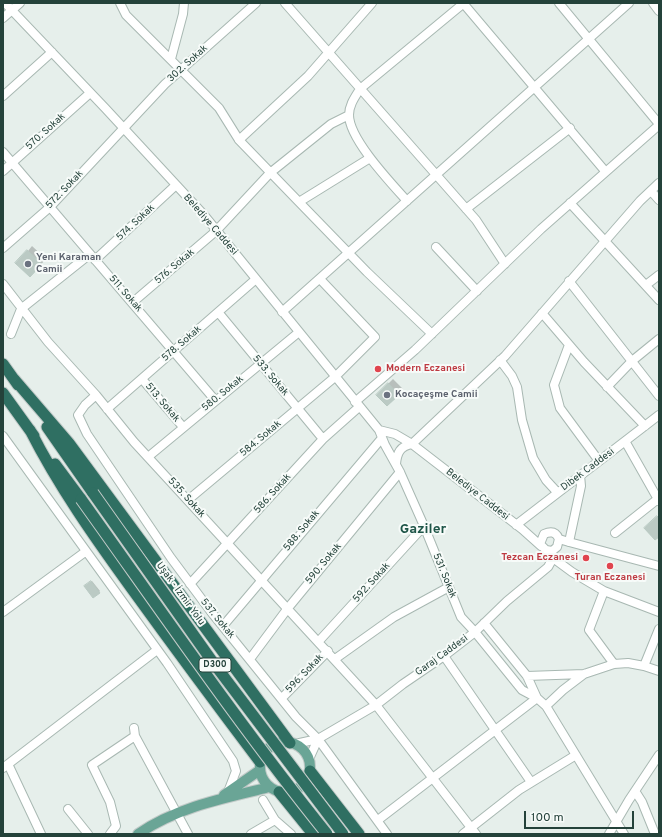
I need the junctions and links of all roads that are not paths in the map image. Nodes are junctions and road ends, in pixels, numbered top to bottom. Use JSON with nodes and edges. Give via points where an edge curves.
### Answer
{"nodes":[{"id":1,"x":5,"y":3,"type":"edge"},
{"id":2,"x":20,"y":3,"type":"edge"},
{"id":3,"x":120,"y":3,"type":"edge"},
{"id":4,"x":184,"y":3,"type":"edge"},
{"id":5,"x":256,"y":3,"type":"edge"},
{"id":6,"x":285,"y":3,"type":"edge"},
{"id":7,"x":372,"y":3,"type":"edge"},
{"id":8,"x":463,"y":3,"type":"edge"},
{"id":9,"x":559,"y":3,"type":"edge"},
{"id":10,"x":629,"y":3,"type":"edge"},
{"id":11,"x":653,"y":3,"type":"edge"},
{"id":12,"x":12,"y":10,"type":"junction"},
{"id":13,"x":659,"y":11,"type":"edge"},
{"id":14,"x":3,"y":18,"type":"edge"},
{"id":15,"x":588,"y":39,"type":"junction"},
{"id":16,"x":52,"y":52,"type":"junction"},
{"id":17,"x":328,"y":53,"type":"junction"},
{"id":18,"x":171,"y":60,"type":"junction"},
{"id":19,"x":181,"y":69,"type":"junction"},
{"id":20,"x":535,"y":86,"type":"junction"},
{"id":21,"x":360,"y":89,"type":"junction"},
{"id":22,"x":90,"y":93,"type":"junction"},
{"id":23,"x":3,"y":96,"type":"edge"},
{"id":24,"x":349,"y":115,"type":"junction"},
{"id":25,"x":659,"y":124,"type":"edge"},
{"id":26,"x":570,"y":128,"type":"junction"},
{"id":27,"x":124,"y":129,"type":"junction"},
{"id":28,"x":239,"y":140,"type":"junction"},
{"id":29,"x":3,"y":152,"type":"edge"},
{"id":30,"x":370,"y":158,"type":"junction"},
{"id":31,"x":12,"y":162,"type":"junction"},
{"id":32,"x":3,"y":171,"type":"edge"},
{"id":33,"x":605,"y":171,"type":"junction"},
{"id":34,"x":270,"y":173,"type":"junction"},
{"id":35,"x":436,"y":175,"type":"junction"},
{"id":36,"x":659,"y":183,"type":"edge"},
{"id":37,"x":176,"y":185,"type":"junction"},
{"id":38,"x":651,"y":191,"type":"junction"},
{"id":39,"x":659,"y":200,"type":"edge"},
{"id":40,"x":407,"y":201,"type":"junction"},
{"id":41,"x":299,"y":202,"type":"junction"},
{"id":42,"x":570,"y":203,"type":"junction"},
{"id":43,"x":50,"y":207,"type":"junction"},
{"id":44,"x":466,"y":208,"type":"junction"},
{"id":45,"x":216,"y":231,"type":"junction"},
{"id":46,"x":605,"y":241,"type":"junction"},
{"id":47,"x":436,"y":246,"type":"dead end"},
{"id":48,"x":3,"y":248,"type":"edge"},
{"id":49,"x":349,"y":253,"type":"junction"},
{"id":50,"x":93,"y":257,"type":"junction"},
{"id":51,"x":505,"y":264,"type":"junction"},
{"id":52,"x":659,"y":275,"type":"edge"},
{"id":53,"x":256,"y":279,"type":"junction"},
{"id":54,"x":320,"y":279,"type":"junction"},
{"id":55,"x":569,"y":282,"type":"junction"},
{"id":56,"x":3,"y":284,"type":"edge"},
{"id":57,"x":646,"y":286,"type":"junction"},
{"id":58,"x":477,"y":291,"type":"junction"},
{"id":59,"x":659,"y":300,"type":"edge"},
{"id":60,"x":132,"y":303,"type":"junction"},
{"id":61,"x":21,"y":309,"type":"junction"},
{"id":62,"x":218,"y":312,"type":"junction"},
{"id":63,"x":282,"y":312,"type":"junction"},
{"id":64,"x":542,"y":313,"type":"junction"},
{"id":65,"x":298,"y":332,"type":"junction"},
{"id":66,"x":12,"y":334,"type":"dead end"},
{"id":67,"x":432,"y":334,"type":"junction"},
{"id":68,"x":659,"y":339,"type":"edge"},
{"id":69,"x":570,"y":345,"type":"junction"},
{"id":70,"x":173,"y":351,"type":"junction"},
{"id":71,"x":500,"y":360,"type":"junction"},
{"id":72,"x":632,"y":361,"type":"junction"},
{"id":73,"x":3,"y":364,"type":"edge"},
{"id":74,"x":260,"y":364,"type":"junction"},
{"id":75,"x":334,"y":377,"type":"junction"},
{"id":76,"x":14,"y":379,"type":"junction"},
{"id":77,"x":142,"y":379,"type":"junction"},
{"id":78,"x":607,"y":387,"type":"junction"},
{"id":79,"x":3,"y":392,"type":"edge"},
{"id":80,"x":96,"y":395,"type":"junction"},
{"id":81,"x":659,"y":396,"type":"edge"},
{"id":82,"x":215,"y":400,"type":"junction"},
{"id":83,"x":357,"y":405,"type":"junction"},
{"id":84,"x":297,"y":408,"type":"junction"},
{"id":85,"x":107,"y":409,"type":"junction"},
{"id":86,"x":659,"y":415,"type":"edge"},
{"id":87,"x":645,"y":426,"type":"junction"},
{"id":88,"x":183,"y":427,"type":"junction"},
{"id":89,"x":30,"y":430,"type":"junction"},
{"id":90,"x":380,"y":434,"type":"junction"},
{"id":91,"x":3,"y":436,"type":"edge"},
{"id":92,"x":323,"y":439,"type":"junction"},
{"id":93,"x":625,"y":441,"type":"junction"},
{"id":94,"x":412,"y":444,"type":"junction"},
{"id":95,"x":148,"y":457,"type":"junction"},
{"id":96,"x":599,"y":461,"type":"junction"},
{"id":97,"x":398,"y":468,"type":"junction"},
{"id":98,"x":580,"y":475,"type":"junction"},
{"id":99,"x":557,"y":492,"type":"junction"},
{"id":100,"x":659,"y":499,"type":"edge"},
{"id":101,"x":188,"y":500,"type":"junction"},
{"id":102,"x":424,"y":526,"type":"junction"},
{"id":103,"x":519,"y":527,"type":"junction"},
{"id":104,"x":615,"y":533,"type":"dead end"},
{"id":105,"x":544,"y":534,"type":"junction"},
{"id":106,"x":559,"y":539,"type":"junction"},
{"id":107,"x":569,"y":542,"type":"junction"},
{"id":108,"x":228,"y":544,"type":"junction"},
{"id":109,"x":541,"y":546,"type":"junction"},
{"id":110,"x":85,"y":552,"type":"junction"},
{"id":111,"x":552,"y":555,"type":"junction"},
{"id":112,"x":659,"y":566,"type":"edge"},
{"id":113,"x":261,"y":580,"type":"junction"},
{"id":114,"x":190,"y":584,"type":"junction"},
{"id":115,"x":449,"y":587,"type":"junction"},
{"id":116,"x":604,"y":591,"type":"junction"},
{"id":117,"x":288,"y":608,"type":"junction"},
{"id":118,"x":3,"y":612,"type":"edge"},
{"id":119,"x":659,"y":612,"type":"edge"},
{"id":120,"x":484,"y":623,"type":"junction"},
{"id":121,"x":223,"y":626,"type":"junction"},
{"id":122,"x":659,"y":630,"type":"edge"},
{"id":123,"x":475,"y":632,"type":"junction"},
{"id":124,"x":319,"y":641,"type":"junction"},
{"id":125,"x":157,"y":650,"type":"junction"},
{"id":126,"x":328,"y":651,"type":"junction"},
{"id":127,"x":444,"y":656,"type":"junction"},
{"id":128,"x":335,"y":658,"type":"junction"},
{"id":129,"x":250,"y":659,"type":"junction"},
{"id":130,"x":614,"y":664,"type":"junction"},
{"id":131,"x":644,"y":666,"type":"junction"},
{"id":132,"x":659,"y":671,"type":"edge"},
{"id":133,"x":584,"y":674,"type":"junction"},
{"id":134,"x":527,"y":676,"type":"junction"},
{"id":135,"x":282,"y":698,"type":"junction"},
{"id":136,"x":537,"y":698,"type":"junction"},
{"id":137,"x":376,"y":705,"type":"junction"},
{"id":138,"x":546,"y":706,"type":"junction"},
{"id":139,"x":496,"y":730,"type":"junction"},
{"id":140,"x":318,"y":739,"type":"junction"},
{"id":141,"x":293,"y":743,"type":"junction"},
{"id":142,"x":576,"y":755,"type":"junction"},
{"id":143,"x":659,"y":755,"type":"edge"},
{"id":144,"x":309,"y":759,"type":"junction"},
{"id":145,"x":5,"y":766,"type":"edge"},
{"id":146,"x":260,"y":766,"type":"junction"},
{"id":147,"x":310,"y":771,"type":"junction"},
{"id":148,"x":432,"y":778,"type":"junction"},
{"id":149,"x":532,"y":782,"type":"junction"},
{"id":150,"x":274,"y":790,"type":"junction"},
{"id":151,"x":635,"y":791,"type":"junction"},
{"id":152,"x":228,"y":793,"type":"junction"},
{"id":153,"x":218,"y":799,"type":"junction"},
{"id":154,"x":263,"y":800,"type":"dead end"},
{"id":155,"x":68,"y":809,"type":"dead end"},
{"id":156,"x":178,"y":812,"type":"junction"},
{"id":157,"x":275,"y":820,"type":"junction"},
{"id":158,"x":378,"y":820,"type":"junction"},
{"id":159,"x":616,"y":822,"type":"junction"},
{"id":160,"x":473,"y":831,"type":"edge"},
{"id":161,"x":41,"y":834,"type":"edge"},
{"id":162,"x":88,"y":834,"type":"edge"},
{"id":163,"x":110,"y":834,"type":"edge"},
{"id":164,"x":138,"y":834,"type":"edge"},
{"id":165,"x":188,"y":834,"type":"edge"},
{"id":166,"x":251,"y":834,"type":"edge"},
{"id":167,"x":291,"y":834,"type":"edge"},
{"id":168,"x":313,"y":834,"type":"edge"},
{"id":169,"x":327,"y":834,"type":"edge"},
{"id":170,"x":343,"y":834,"type":"edge"},
{"id":171,"x":359,"y":834,"type":"edge"},
{"id":172,"x":387,"y":834,"type":"edge"},
{"id":173,"x":463,"y":834,"type":"edge"},
{"id":174,"x":609,"y":834,"type":"edge"},
{"id":175,"x":624,"y":834,"type":"edge"},
{"id":176,"x":655,"y":834,"type":"edge"}],
"edges":[{"from":1,"to":12,"type":"street","name":"Belediye Caddesi"},
{"from":2,"to":12,"type":"street"},
{"from":3,"to":18,"type":"street","via":[[126,15]]},
{"from":4,"to":18,"type":"street"},
{"from":5,"to":19,"type":"street","name":"302. Sokak"},
{"from":6,"to":17,"type":"street"},
{"from":7,"to":17,"type":"street"},
{"from":8,"to":20,"type":"street"},
{"from":8,"to":21,"type":"street"},
{"from":9,"to":15,"type":"street"},
{"from":10,"to":15,"type":"street"},
{"from":11,"to":13,"type":"street"},
{"from":12,"to":14,"type":"street"},
{"from":12,"to":16,"type":"street","name":"Belediye Caddesi"},
{"from":15,"to":20,"type":"street"},
{"from":15,"to":25,"type":"street"},
{"from":16,"to":22,"type":"street","name":"Belediye Caddesi"},
{"from":16,"to":23,"type":"street"},
{"from":17,"to":21,"type":"street"},
{"from":17,"to":28,"type":"street","via":[[308,76]]},
{"from":18,"to":19,"type":"street"},
{"from":19,"to":27,"type":"street","name":"302. Sokak"},
{"from":19,"to":28,"type":"street","via":[[219,108]]},
{"from":20,"to":26,"type":"street"},
{"from":20,"to":35,"type":"street"},
{"from":21,"to":24,"type":"street","via":[[352,101]]},
{"from":21,"to":35,"type":"street"},
{"from":22,"to":27,"type":"street","name":"Belediye Caddesi"},
{"from":22,"to":31,"type":"street","name":"570. Sokak"},
{"from":24,"to":30,"type":"street","via":[[354,133]]},
{"from":24,"to":34,"type":"street","name":"576. Sokak","via":[[331,124]]},
{"from":25,"to":33,"type":"street","name":"586. Sokak"},
{"from":26,"to":33,"type":"street"},
{"from":26,"to":44,"type":"street"},
{"from":27,"to":37,"type":"street","name":"Belediye Caddesi"},
{"from":27,"to":43,"type":"street","name":"572. Sokak"},
{"from":28,"to":34,"type":"street"},
{"from":29,"to":31,"type":"street","name":"511. Sokak"},
{"from":30,"to":40,"type":"street"},
{"from":30,"to":41,"type":"street"},
{"from":31,"to":32,"type":"street","name":"570. Sokak"},
{"from":31,"to":43,"type":"street","name":"511. Sokak"},
{"from":33,"to":42,"type":"street","name":"586. Sokak"},
{"from":34,"to":41,"type":"street"},
{"from":34,"to":45,"type":"street","name":"576. Sokak"},
{"from":35,"to":40,"type":"street"},
{"from":35,"to":44,"type":"street"},
{"from":36,"to":38,"type":"street"},
{"from":37,"to":45,"type":"street","name":"Belediye Caddesi"},
{"from":37,"to":50,"type":"street","name":"574. Sokak"},
{"from":38,"to":39,"type":"street"},
{"from":38,"to":46,"type":"street"},
{"from":40,"to":49,"type":"street"},
{"from":41,"to":49,"type":"street"},
{"from":42,"to":46,"type":"street"},
{"from":42,"to":51,"type":"street","name":"586. Sokak"},
{"from":43,"to":48,"type":"street","name":"572. Sokak"},
{"from":43,"to":50,"type":"street","name":"511. Sokak"},
{"from":44,"to":51,"type":"street"},
{"from":45,"to":53,"type":"street","name":"Belediye Caddesi"},
{"from":45,"to":60,"type":"street","name":"576. Sokak"},
{"from":46,"to":55,"type":"street"},
{"from":46,"to":57,"type":"street"},
{"from":47,"to":58,"type":"street"},
{"from":49,"to":54,"type":"street"},
{"from":49,"to":67,"type":"street"},
{"from":50,"to":60,"type":"street","name":"511. Sokak"},
{"from":50,"to":61,"type":"street","name":"574. Sokak"},
{"from":51,"to":58,"type":"street","name":"586. Sokak"},
{"from":52,"to":57,"type":"street"},
{"from":53,"to":62,"type":"street","name":"578. Sokak"},
{"from":53,"to":63,"type":"street","name":"Belediye Caddesi"},
{"from":54,"to":63,"type":"street"},
{"from":54,"to":75,"type":"street","name":"584. Sokak","via":[[375,337]]},
{"from":55,"to":64,"type":"street"},
{"from":55,"to":72,"type":"street"},
{"from":56,"to":61,"type":"street","name":"535. Sokak"},
{"from":57,"to":59,"type":"street"},
{"from":58,"to":67,"type":"street","name":"586. Sokak"},
{"from":60,"to":70,"type":"street","name":"511. Sokak"},
{"from":61,"to":66,"type":"street"},
{"from":61,"to":80,"type":"street","name":"535. Sokak"},
{"from":62,"to":70,"type":"street","name":"578. Sokak"},
{"from":62,"to":74,"type":"street","name":"533. Sokak"},
{"from":63,"to":65,"type":"street","name":"Belediye Caddesi"},
{"from":64,"to":69,"type":"street"},
{"from":64,"to":71,"type":"street"},
{"from":65,"to":74,"type":"street","name":"580. Sokak"},
{"from":65,"to":75,"type":"street","name":"Belediye Caddesi"},
{"from":67,"to":83,"type":"street","name":"586. Sokak"},
{"from":68,"to":72,"type":"street"},
{"from":69,"to":78,"type":"street"},
{"from":69,"to":96,"type":"street","via":[[554,385],[560,408]]},
{"from":70,"to":77,"type":"street","name":"578. Sokak"},
{"from":70,"to":82,"type":"street","name":"511. Sokak"},
{"from":71,"to":94,"type":"street"},
{"from":71,"to":99,"type":"street","via":[[517,387],[522,420],[533,458],[546,480]]},
{"from":72,"to":78,"type":"street"},
{"from":72,"to":81,"type":"street"},
{"from":73,"to":76,"type":"highway","name":"Uşak - İzmir Yolu","number":"D300"},
{"from":74,"to":82,"type":"street","name":"580. Sokak"},
{"from":74,"to":84,"type":"street","name":"533. Sokak"},
{"from":75,"to":83,"type":"street","name":"Belediye Caddesi"},
{"from":75,"to":84,"type":"street","name":"584. Sokak"},
{"from":76,"to":141,"type":"highway","via":[[68,443]]},
{"from":76,"to":170,"type":"highway","name":"Uşak - İzmir Yolu","number":"D300","bridge":true,"via":[[212,660]]},
{"from":77,"to":85,"type":"street","name":"578. Sokak"},
{"from":77,"to":88,"type":"street","name":"513. Sokak"},
{"from":78,"to":87,"type":"street"},
{"from":79,"to":89,"type":"highway","number":"D300"},
{"from":80,"to":85,"type":"street","name":"535. Sokak"},
{"from":80,"to":114,"type":"street","name":"537. Sokak","via":[[78,415],[87,434]]},
{"from":82,"to":88,"type":"street","name":"580. Sokak"},
{"from":83,"to":90,"type":"street","name":"Belediye Caddesi"},
{"from":83,"to":92,"type":"street","name":"586. Sokak"},
{"from":84,"to":92,"type":"street","name":"533. Sokak"},
{"from":84,"to":101,"type":"street","name":"584. Sokak"},
{"from":85,"to":95,"type":"street","name":"535. Sokak"},
{"from":86,"to":87,"type":"street","name":"Dibek Caddesi"},
{"from":87,"to":93,"type":"street","name":"Dibek Caddesi"},
{"from":88,"to":95,"type":"street","name":"580. Sokak"},
{"from":89,"to":146,"type":"highway","via":[[51,471],[99,544]]},
{"from":89,"to":169,"type":"highway","number":"D300","bridge":true,"via":[[217,689]]},
{"from":90,"to":94,"type":"street","name":"Belediye Caddesi","via":[[395,434]]},
{"from":90,"to":97,"type":"street","name":"531. Sokak"},
{"from":90,"to":113,"type":"street","name":"588. Sokak"},
{"from":91,"to":110,"type":"street"},
{"from":92,"to":108,"type":"street","name":"586. Sokak"},
{"from":93,"to":96,"type":"street","name":"Dibek Caddesi"},
{"from":93,"to":100,"type":"street"},
{"from":94,"to":97,"type":"street","via":[[405,445],[397,454]]},
{"from":94,"to":103,"type":"street","name":"Belediye Caddesi"},
{"from":95,"to":101,"type":"street","name":"535. Sokak"},
{"from":96,"to":98,"type":"street","name":"Dibek Caddesi"},
{"from":97,"to":102,"type":"street","name":"531. Sokak"},
{"from":97,"to":117,"type":"street","name":"590. Sokak"},
{"from":98,"to":99,"type":"street","name":"Dibek Caddesi"},
{"from":98,"to":107,"type":"street","via":[[582,486]]},
{"from":99,"to":103,"type":"street","name":"Dibek Caddesi"},
{"from":100,"to":104,"type":"street"},
{"from":101,"to":108,"type":"street","name":"535. Sokak"},
{"from":102,"to":115,"type":"street","name":"531. Sokak"},
{"from":102,"to":124,"type":"street","name":"592. Sokak"},
{"from":103,"to":105,"type":"street"},
{"from":103,"to":109,"type":"street","name":"Belediye Caddesi"},
{"from":105,"to":106,"type":"street","via":[[554,533]]},
{"from":105,"to":109,"type":"street","via":[[540,541]]},
{"from":106,"to":107,"type":"street"},
{"from":106,"to":111,"type":"street"},
{"from":107,"to":112,"type":"street"},
{"from":108,"to":113,"type":"street","name":"535. Sokak"},
{"from":108,"to":114,"type":"street","name":"586. Sokak"},
{"from":109,"to":111,"type":"street"},
{"from":110,"to":118,"type":"street"},
{"from":110,"to":125,"type":"street"},
{"from":111,"to":116,"type":"street","via":[[572,572]]},
{"from":111,"to":120,"type":"street","name":"Garaj Caddesi","via":[[548,567]]},
{"from":113,"to":117,"type":"street","name":"535. Sokak"},
{"from":113,"to":121,"type":"street","name":"588. Sokak"},
{"from":114,"to":121,"type":"street","name":"537. Sokak"},
{"from":115,"to":123,"type":"street","name":"531. Sokak","via":[[461,617]]},
{"from":115,"to":128,"type":"street","via":[[394,617]]},
{"from":116,"to":119,"type":"street"},
{"from":116,"to":130,"type":"street","via":[[589,630]]},
{"from":117,"to":124,"type":"street","name":"535. Sokak"},
{"from":117,"to":129,"type":"street","name":"590. Sokak"},
{"from":120,"to":123,"type":"street","name":"Garaj Caddesi"},
{"from":120,"to":134,"type":"street"},
{"from":121,"to":129,"type":"street","name":"537. Sokak"},
{"from":122,"to":131,"type":"street"},
{"from":123,"to":127,"type":"street","name":"Garaj Caddesi"},
{"from":123,"to":136,"type":"street","name":"531. Sokak","via":[[522,690]]},
{"from":124,"to":126,"type":"street","name":"535. Sokak"},
{"from":125,"to":145,"type":"street"},
{"from":125,"to":152,"type":"street","via":[[234,761],[236,771]]},
{"from":126,"to":128,"type":"street","name":"535. Sokak"},
{"from":126,"to":135,"type":"street","name":"596. Sokak"},
{"from":127,"to":137,"type":"street","name":"Garaj Caddesi"},
{"from":127,"to":139,"type":"street"},
{"from":128,"to":137,"type":"street","name":"535. Sokak"},
{"from":129,"to":135,"type":"street","name":"537. Sokak"},
{"from":130,"to":131,"type":"street"},
{"from":130,"to":133,"type":"street"},
{"from":131,"to":132,"type":"street"},
{"from":133,"to":134,"type":"street"},
{"from":133,"to":138,"type":"street"},
{"from":134,"to":136,"type":"street"},
{"from":135,"to":140,"type":"street","name":"537. Sokak"},
{"from":136,"to":138,"type":"street"},
{"from":136,"to":139,"type":"street"},
{"from":137,"to":140,"type":"street","name":"Garaj Caddesi"},
{"from":137,"to":148,"type":"street","name":"535. Sokak"},
{"from":138,"to":142,"type":"street"},
{"from":139,"to":148,"type":"street"},
{"from":139,"to":149,"type":"street"},
{"from":140,"to":141,"type":"street","name":"Garaj Caddesi"},
{"from":140,"to":144,"type":"street"},
{"from":140,"to":158,"type":"street","name":"537. Sokak"},
{"from":141,"to":144,"type":"main road","via":[[301,748]]},
{"from":141,"to":146,"type":"main road","via":[[275,744],[268,748]]},
{"from":142,"to":149,"type":"street"},
{"from":142,"to":159,"type":"street"},
{"from":143,"to":151,"type":"street"},
{"from":144,"to":147,"type":"main road"},
{"from":145,"to":161,"type":"street"},
{"from":146,"to":150,"type":"main road","via":[[263,780]]},
{"from":146,"to":152,"type":"main road"},
{"from":147,"to":150,"type":"main road","via":[[299,789],[286,793]]},
{"from":147,"to":171,"type":"highway"},
{"from":148,"to":158,"type":"street"},
{"from":148,"to":160,"type":"street","name":"535. Sokak"},
{"from":149,"to":160,"type":"street"},
{"from":150,"to":153,"type":"main road"},
{"from":150,"to":168,"type":"highway"},
{"from":151,"to":159,"type":"street"},
{"from":151,"to":176,"type":"street"},
{"from":152,"to":153,"type":"main road"},
{"from":153,"to":156,"type":"main road"},
{"from":154,"to":157,"type":"street"},
{"from":155,"to":162,"type":"street"},
{"from":156,"to":163,"type":"street","via":[[134,732],[92,765],[112,808],[116,826]]},
{"from":156,"to":164,"type":"main road"},
{"from":156,"to":165,"type":"street"},
{"from":157,"to":166,"type":"street"},
{"from":157,"to":167,"type":"street"},
{"from":158,"to":172,"type":"street","name":"537. Sokak"},
{"from":159,"to":174,"type":"street"},
{"from":159,"to":175,"type":"street"},
{"from":160,"to":173,"type":"street"}]}
